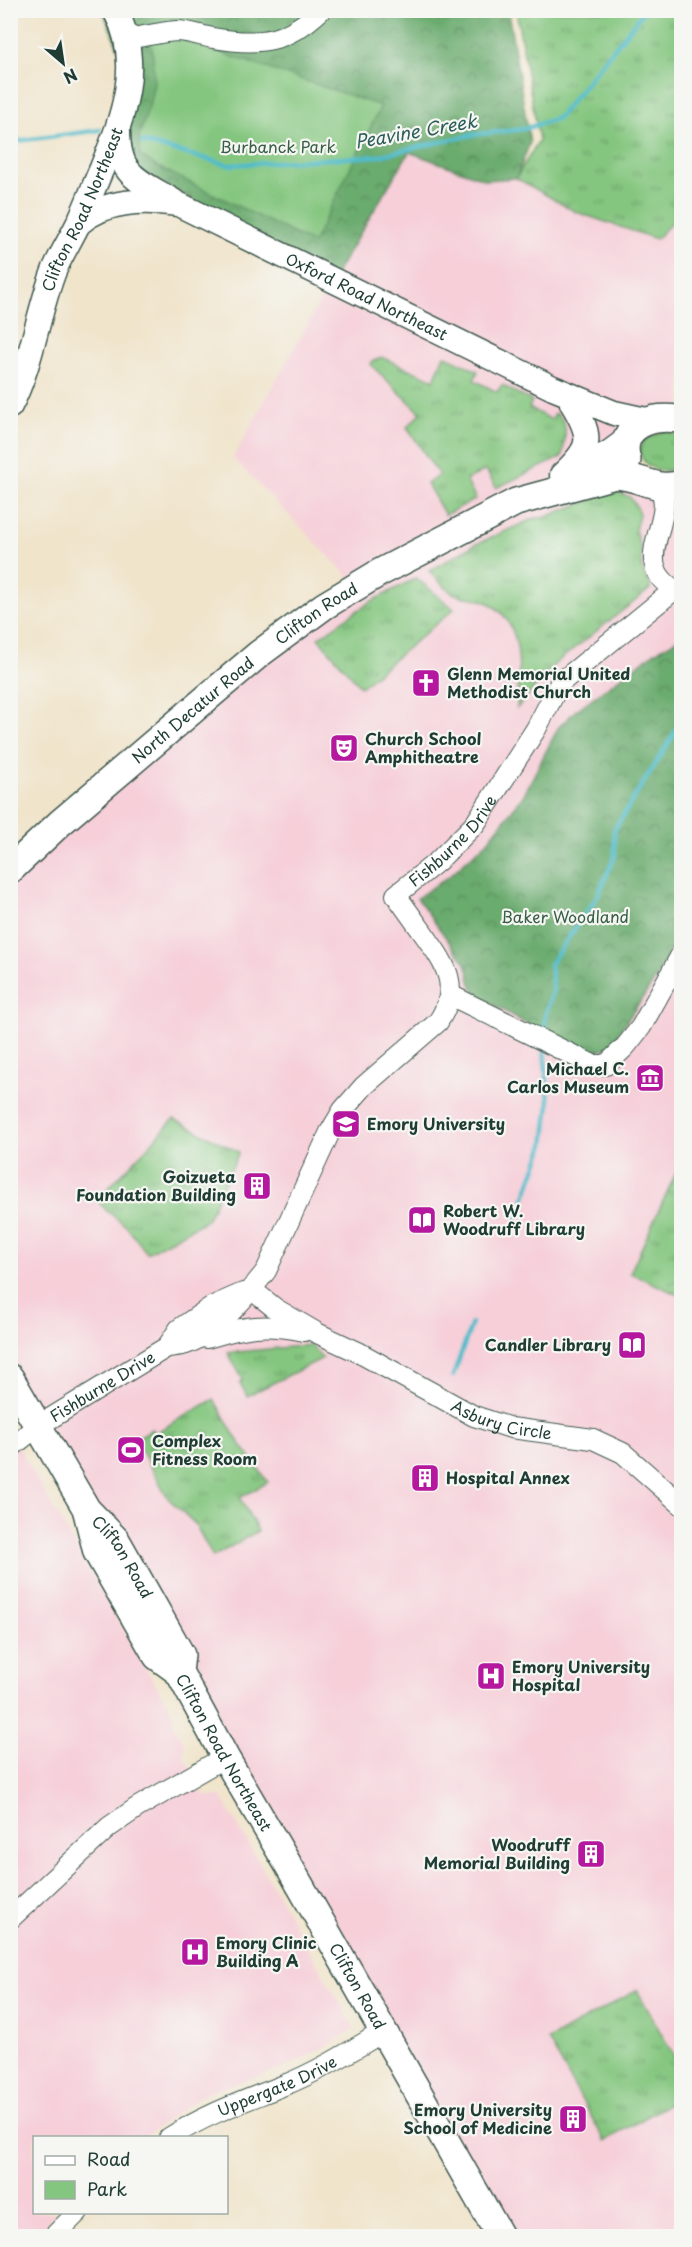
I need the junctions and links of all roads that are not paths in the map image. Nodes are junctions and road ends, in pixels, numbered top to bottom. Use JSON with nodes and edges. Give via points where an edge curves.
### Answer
{"nodes":[{"id":1,"x":115,"y":10,"type":"edge"},
{"id":2,"x":321,"y":10,"type":"edge"},
{"id":3,"x":126,"y":39,"type":"junction"},
{"id":4,"x":118,"y":128,"type":"junction"},
{"id":5,"x":178,"y":204,"type":"junction"},
{"id":6,"x":79,"y":223,"type":"junction"},
{"id":7,"x":554,"y":388,"type":"junction"},
{"id":8,"x":572,"y":403,"type":"junction"},
{"id":9,"x":10,"y":406,"type":"edge"},
{"id":10,"x":668,"y":416,"type":"edge"},
{"id":11,"x":625,"y":442,"type":"junction"},
{"id":12,"x":554,"y":482,"type":"junction"},
{"id":13,"x":660,"y":484,"type":"edge"},
{"id":14,"x":516,"y":502,"type":"junction"},
{"id":15,"x":677,"y":592,"type":"edge"},
{"id":16,"x":10,"y":870,"type":"edge"},
{"id":17,"x":681,"y":953,"type":"edge"},
{"id":18,"x":450,"y":995,"type":"junction"},
{"id":19,"x":250,"y":1289,"type":"junction"},
{"id":20,"x":317,"y":1333,"type":"junction"},
{"id":21,"x":187,"y":1344,"type":"junction"},
{"id":22,"x":167,"y":1347,"type":"junction"},
{"id":23,"x":10,"y":1378,"type":"edge"},
{"id":24,"x":38,"y":1426,"type":"junction"},
{"id":25,"x":10,"y":1448,"type":"edge"},
{"id":26,"x":681,"y":1505,"type":"edge"},
{"id":27,"x":179,"y":1672,"type":"joint"},
{"id":28,"x":228,"y":1761,"type":"junction"},
{"id":29,"x":10,"y":1919,"type":"edge"},
{"id":30,"x":330,"y":1937,"type":"joint"},
{"id":31,"x":384,"y":2031,"type":"junction"},
{"id":32,"x":172,"y":2136,"type":"edge"},
{"id":33,"x":76,"y":2214,"type":"edge"},
{"id":34,"x":54,"y":2236,"type":"edge"},
{"id":35,"x":500,"y":2236,"type":"edge"}],
"edges":[{"from":1,"to":3,"type":"street","name":"Clifton Road Northeast"},
{"from":2,"to":3,"type":"street","via":[[305,26],[283,37],[253,42],[178,31]]},
{"from":3,"to":4,"type":"street","name":"Clifton Road Northeast","via":[[130,73]]},
{"from":4,"to":5,"type":"street","name":"Oxford Road Northeast","via":[[125,168]]},
{"from":4,"to":6,"type":"street","name":"Clifton Road Northeast"},
{"from":5,"to":6,"type":"street","name":"Oxford Road Northeast","via":[[117,204],[88,214]]},
{"from":5,"to":7,"type":"street","name":"Oxford Road Northeast"},
{"from":6,"to":9,"type":"street","name":"Clifton Road Northeast","via":[[54,271],[24,374]]},
{"from":7,"to":8,"type":"street","name":"Oxford Road Northeast"},
{"from":7,"to":10,"type":"street","name":"Oxford Road Northeast","via":[[614,413]]},
{"from":8,"to":11,"type":"street","name":"Oxford Road Northeast","via":[[606,423]]},
{"from":8,"to":12,"type":"street","via":[[588,440],[584,452]]},
{"from":10,"to":11,"type":"main road","via":[[633,429]]},
{"from":11,"to":12,"type":"main road","via":[[610,454]]},
{"from":11,"to":13,"type":"main road","via":[[627,462]]},
{"from":12,"to":14,"type":"main road"},
{"from":13,"to":14,"type":"main road","via":[[626,475],[605,476]]},
{"from":13,"to":15,"type":"street","via":[[663,506],[654,562],[661,577]]},
{"from":14,"to":16,"type":"main road","name":"Clifton Road","via":[[353,588],[292,629],[84,802]]},
{"from":15,"to":18,"type":"street","name":"Fishburne Drive","via":[[560,683],[536,729],[475,824],[396,895],[447,968]]},
{"from":17,"to":18,"type":"street","via":[[641,1027],[625,1047],[600,1065]]},
{"from":18,"to":19,"type":"street","name":"Fishburne Drive","via":[[438,1022],[364,1086],[343,1110],[266,1271]]},
{"from":19,"to":20,"type":"street","name":"Asbury Circle"},
{"from":19,"to":21,"type":"street","name":"Fishburne Drive","via":[[221,1323]]},
{"from":19,"to":22,"type":"street","name":"Fishburne Drive","via":[[211,1307],[178,1329]]},
{"from":20,"to":21,"type":"street","name":"Asbury Circle","via":[[281,1326],[253,1326]]},
{"from":20,"to":26,"type":"street","name":"Asbury Circle","via":[[474,1416],[511,1428],[593,1439],[623,1453]]},
{"from":21,"to":22,"type":"street","name":"Fishburne Drive"},
{"from":22,"to":24,"type":"street","name":"Fishburne Drive"},
{"from":23,"to":24,"type":"main road","name":"Clifton Road"},
{"from":24,"to":25,"type":"street","name":"Fishburne Drive"},
{"from":24,"to":27,"type":"main road","name":"Clifton Road","via":[[87,1510],[97,1552],[157,1656]]},
{"from":27,"to":28,"type":"main road","name":"Clifton Road Northeast"},
{"from":28,"to":29,"type":"street","via":[[138,1807],[109,1827]]},
{"from":28,"to":30,"type":"main road","name":"Clifton Road Northeast"},
{"from":30,"to":31,"type":"main road","name":"Clifton Road"},
{"from":31,"to":32,"type":"street","name":"Uppergate Drive","via":[[284,2086],[208,2115]]},
{"from":31,"to":35,"type":"main road","name":"Clifton Road"},
{"from":33,"to":34,"type":"street"}]}
